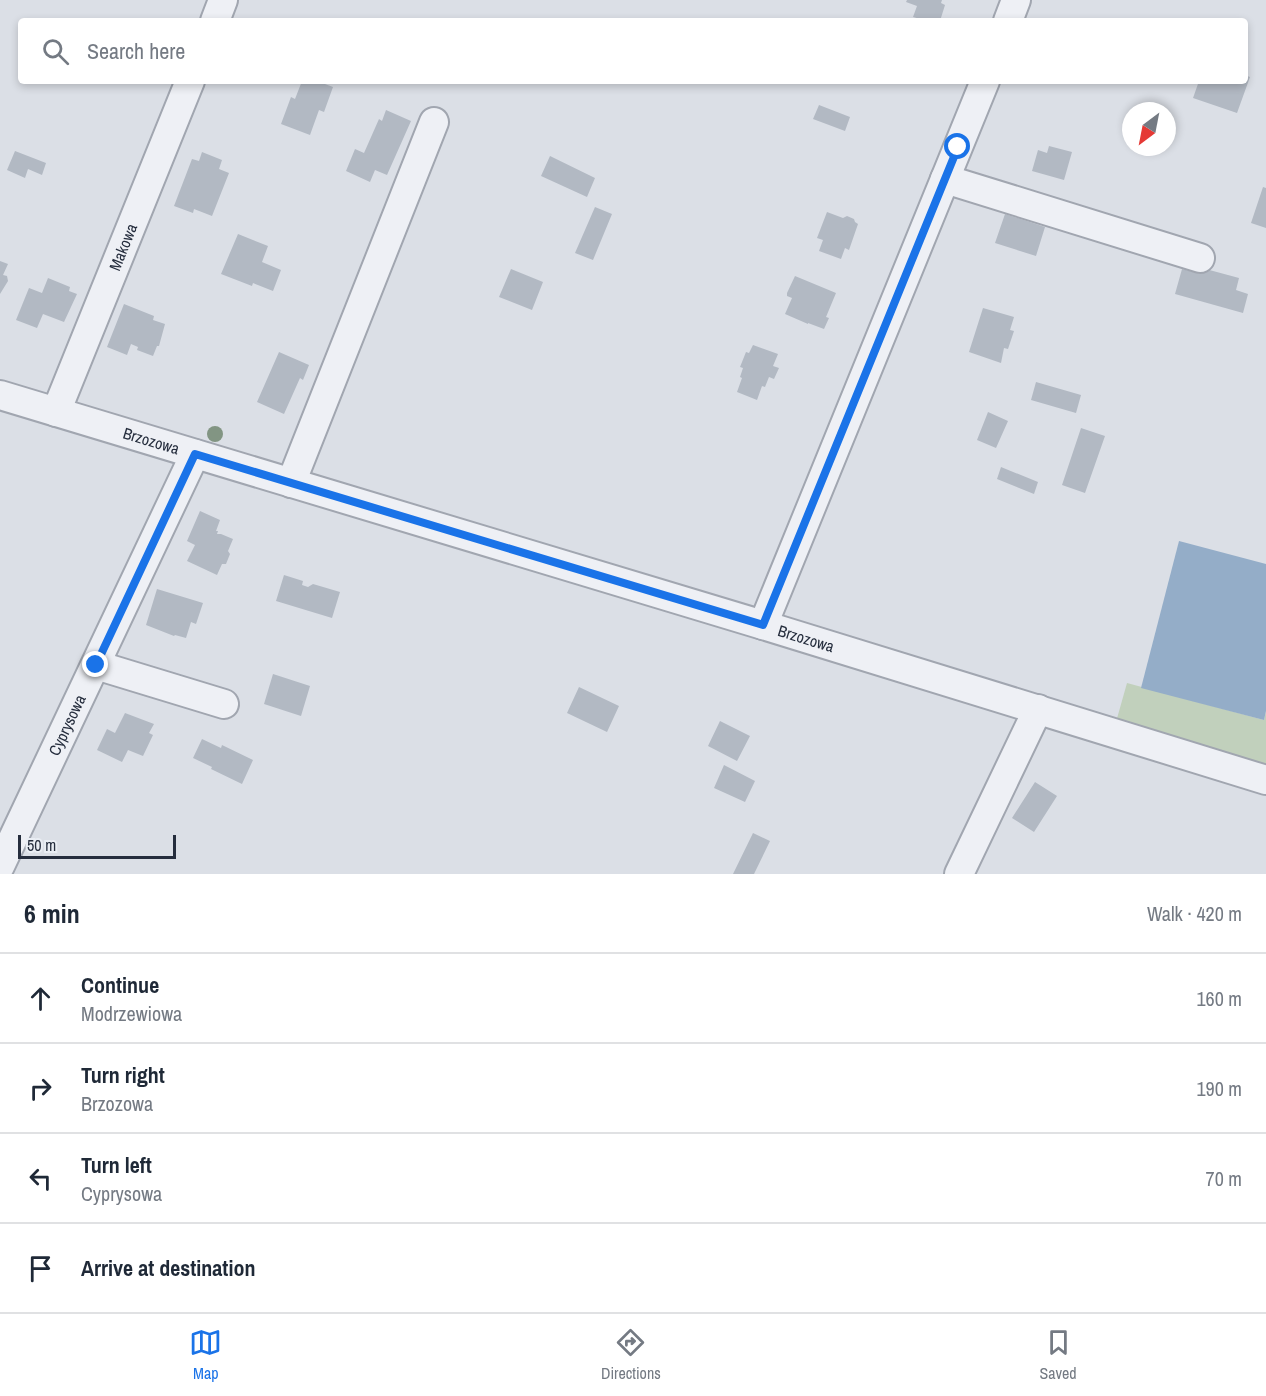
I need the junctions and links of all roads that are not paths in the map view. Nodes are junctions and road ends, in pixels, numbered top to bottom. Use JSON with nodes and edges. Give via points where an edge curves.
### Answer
{"nodes":[{"id":1,"x":223,"y":0,"type":"edge"},
{"id":2,"x":1016,"y":0,"type":"edge"},
{"id":3,"x":215,"y":18,"type":"edge"},
{"id":4,"x":1009,"y":18,"type":"edge"},
{"id":5,"x":189,"y":84,"type":"edge"},
{"id":6,"x":984,"y":84,"type":"edge"},
{"id":7,"x":434,"y":122,"type":"dead end"},
{"id":8,"x":945,"y":179,"type":"junction"},
{"id":9,"x":1200,"y":258,"type":"dead end"},
{"id":10,"x":0,"y":395,"type":"edge"},
{"id":11,"x":57,"y":412,"type":"junction"},
{"id":12,"x":195,"y":454,"type":"junction"},
{"id":13,"x":291,"y":483,"type":"junction"},
{"id":14,"x":763,"y":625,"type":"junction"},
{"id":15,"x":96,"y":665,"type":"junction"},
{"id":16,"x":224,"y":704,"type":"dead end"},
{"id":17,"x":1038,"y":709,"type":"junction"},
{"id":18,"x":1266,"y":780,"type":"edge"},
{"id":19,"x":0,"y":866,"type":"edge"},
{"id":20,"x":959,"y":874,"type":"edge"}],
"edges":[{"from":1,"to":3,"type":"street"},
{"from":2,"to":4,"type":"street"},
{"from":5,"to":11,"type":"street","name":"Makowa"},
{"from":6,"to":8,"type":"street"},
{"from":7,"to":13,"type":"street"},
{"from":8,"to":9,"type":"street"},
{"from":8,"to":14,"type":"street"},
{"from":10,"to":11,"type":"street","name":"Brzozowa"},
{"from":11,"to":12,"type":"street","name":"Brzozowa"},
{"from":12,"to":13,"type":"street","name":"Brzozowa"},
{"from":12,"to":15,"type":"street","name":"Cyprysowa"},
{"from":13,"to":14,"type":"street","name":"Brzozowa"},
{"from":14,"to":17,"type":"street","name":"Brzozowa"},
{"from":15,"to":16,"type":"street"},
{"from":15,"to":19,"type":"street","name":"Cyprysowa"},
{"from":17,"to":18,"type":"street","name":"Brzozowa"},
{"from":17,"to":20,"type":"street"}]}
